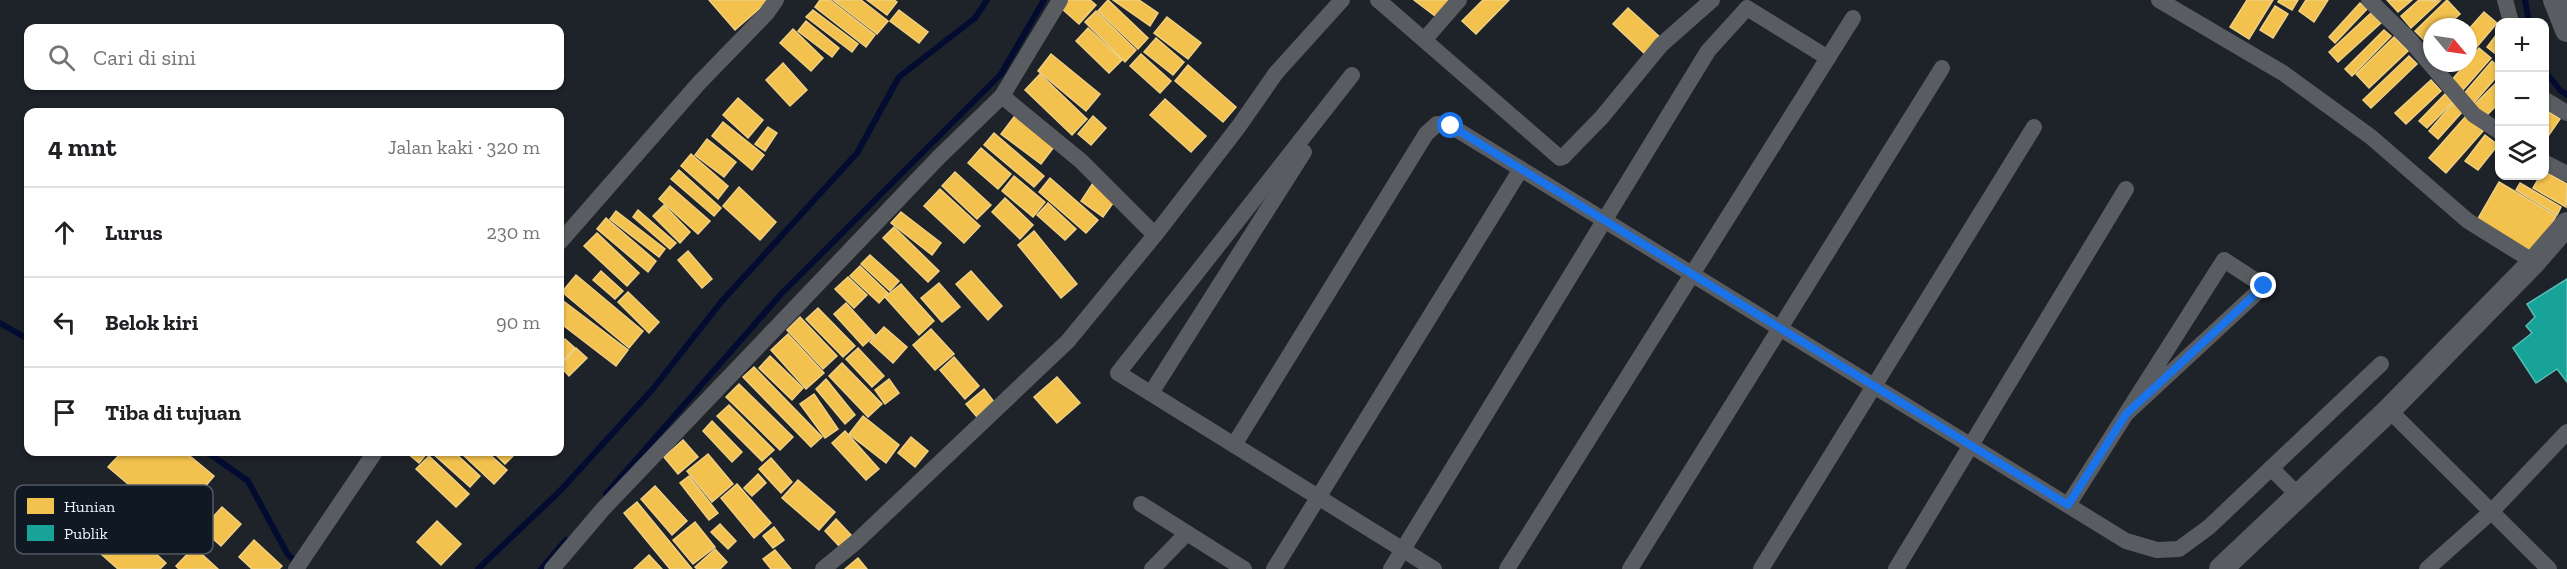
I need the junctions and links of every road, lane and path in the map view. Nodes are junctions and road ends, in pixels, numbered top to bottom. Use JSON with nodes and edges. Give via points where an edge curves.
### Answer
{"nodes":[{"id":1,"x":776,"y":0,"type":"edge"},
{"id":2,"x":1060,"y":0,"type":"edge"},
{"id":3,"x":1342,"y":0,"type":"edge"},
{"id":4,"x":1378,"y":0,"type":"edge"},
{"id":5,"x":1459,"y":0,"type":"edge"},
{"id":6,"x":1712,"y":0,"type":"edge"},
{"id":7,"x":2159,"y":0,"type":"edge"},
{"id":8,"x":2369,"y":0,"type":"edge"},
{"id":9,"x":2505,"y":0,"type":"edge"},
{"id":10,"x":2555,"y":0,"type":"edge"},
{"id":11,"x":1853,"y":18,"type":"dead end"},
{"id":12,"x":2510,"y":18,"type":"edge"},
{"id":13,"x":2567,"y":30,"type":"edge"},
{"id":14,"x":1425,"y":39,"type":"junction"},
{"id":15,"x":1828,"y":58,"type":"junction"},
{"id":16,"x":1942,"y":69,"type":"dead end"},
{"id":17,"x":1002,"y":96,"type":"junction"},
{"id":18,"x":2549,"y":102,"type":"edge"},
{"id":19,"x":2567,"y":113,"type":"edge"},
{"id":20,"x":2034,"y":127,"type":"dead end"},
{"id":21,"x":2495,"y":129,"type":"edge"},
{"id":22,"x":2549,"y":165,"type":"edge"},
{"id":23,"x":1521,"y":169,"type":"junction"},
{"id":24,"x":2567,"y":174,"type":"edge"},
{"id":25,"x":2126,"y":189,"type":"dead end"},
{"id":26,"x":1605,"y":220,"type":"junction"},
{"id":27,"x":2567,"y":224,"type":"edge"},
{"id":28,"x":1155,"y":235,"type":"junction"},
{"id":29,"x":564,"y":237,"type":"edge"},
{"id":30,"x":2550,"y":253,"type":"edge"},
{"id":31,"x":1693,"y":274,"type":"junction"},
{"id":32,"x":1780,"y":328,"type":"junction"},
{"id":33,"x":2380,"y":364,"type":"dead end"},
{"id":34,"x":1874,"y":385,"type":"junction"},
{"id":35,"x":1151,"y":393,"type":"junction"},
{"id":36,"x":2389,"y":410,"type":"junction"},
{"id":37,"x":2126,"y":414,"type":"junction"},
{"id":38,"x":2567,"y":432,"type":"edge"},
{"id":39,"x":1234,"y":445,"type":"junction"},
{"id":40,"x":1970,"y":445,"type":"junction"},
{"id":41,"x":372,"y":456,"type":"edge"},
{"id":42,"x":2271,"y":468,"type":"junction"},
{"id":43,"x":2299,"y":496,"type":"junction"},
{"id":44,"x":1318,"y":497,"type":"junction"},
{"id":45,"x":1141,"y":504,"type":"dead end"},
{"id":46,"x":2068,"y":505,"type":"junction"},
{"id":47,"x":2491,"y":513,"type":"junction"},
{"id":48,"x":1187,"y":533,"type":"junction"},
{"id":49,"x":1403,"y":550,"type":"junction"},
{"id":50,"x":299,"y":565,"type":"edge"},
{"id":51,"x":552,"y":569,"type":"edge"},
{"id":52,"x":823,"y":569,"type":"edge"},
{"id":53,"x":1152,"y":569,"type":"edge"},
{"id":54,"x":1165,"y":569,"type":"edge"},
{"id":55,"x":1244,"y":569,"type":"edge"},
{"id":56,"x":1274,"y":569,"type":"edge"},
{"id":57,"x":1391,"y":569,"type":"edge"},
{"id":58,"x":1434,"y":569,"type":"edge"},
{"id":59,"x":1508,"y":569,"type":"edge"},
{"id":60,"x":1630,"y":569,"type":"edge"},
{"id":61,"x":1761,"y":569,"type":"edge"},
{"id":62,"x":1896,"y":569,"type":"edge"},
{"id":63,"x":2221,"y":569,"type":"edge"},
{"id":64,"x":2427,"y":569,"type":"edge"},
{"id":65,"x":2549,"y":569,"type":"edge"}],
"edges":[{"from":1,"to":29,"type":"street"},
{"from":2,"to":17,"type":"street"},
{"from":3,"to":28,"type":"street","via":[[1276,73]]},
{"from":4,"to":14,"type":"street"},
{"from":5,"to":14,"type":"street"},
{"from":6,"to":14,"type":"street","via":[[1661,45],[1602,117],[1560,158]]},
{"from":7,"to":30,"type":"street","via":[[2283,73],[2371,137],[2468,221]]},
{"from":8,"to":21,"type":"street","via":[[2409,39],[2474,115]]},
{"from":9,"to":12,"type":"street"},
{"from":10,"to":13,"type":"street"},
{"from":11,"to":15,"type":"street"},
{"from":15,"to":26,"type":"street","via":[[1747,8],[1708,51]]},
{"from":15,"to":31,"type":"street"},
{"from":16,"to":32,"type":"street"},
{"from":17,"to":28,"type":"street","via":[[1081,161]]},
{"from":17,"to":51,"type":"street","via":[[611,500]]},
{"from":18,"to":19,"type":"street"},
{"from":20,"to":34,"type":"street"},
{"from":22,"to":24,"type":"street"},
{"from":23,"to":26,"type":"street"},
{"from":23,"to":39,"type":"street","via":[[1451,126],[1437,124],[1426,134]]},
{"from":23,"to":44,"type":"street"},
{"from":25,"to":40,"type":"street"},
{"from":26,"to":31,"type":"street"},
{"from":26,"to":49,"type":"street"},
{"from":27,"to":30,"type":"street"},
{"from":28,"to":52,"type":"street","via":[[1068,341]]},
{"from":30,"to":36,"type":"street"},
{"from":31,"to":32,"type":"street"},
{"from":31,"to":59,"type":"street"},
{"from":32,"to":34,"type":"street"},
{"from":32,"to":60,"type":"street"},
{"from":33,"to":42,"type":"street"},
{"from":34,"to":40,"type":"street"},
{"from":34,"to":61,"type":"street"},
{"from":35,"to":35,"type":"street","via":[[1277,195],[1352,75],[1118,373]]},
{"from":35,"to":39,"type":"street"},
{"from":36,"to":43,"type":"street"},
{"from":36,"to":47,"type":"street"},
{"from":37,"to":37,"type":"street","via":[[2134,406],[2264,286],[2224,260]]},
{"from":37,"to":46,"type":"street"},
{"from":38,"to":47,"type":"street"},
{"from":39,"to":44,"type":"street"},
{"from":40,"to":46,"type":"street"},
{"from":40,"to":62,"type":"street"},
{"from":41,"to":50,"type":"street"},
{"from":42,"to":43,"type":"street"},
{"from":42,"to":46,"type":"street","via":[[2209,527],[2179,549],[2157,550],[2126,541]]},
{"from":43,"to":63,"type":"street"},
{"from":44,"to":49,"type":"street"},
{"from":44,"to":56,"type":"street"},
{"from":45,"to":48,"type":"street"},
{"from":47,"to":64,"type":"street"},
{"from":47,"to":65,"type":"street"},
{"from":48,"to":53,"type":"street"},
{"from":48,"to":54,"type":"street"},
{"from":48,"to":55,"type":"street"},
{"from":49,"to":57,"type":"street"},
{"from":49,"to":58,"type":"street"}]}
